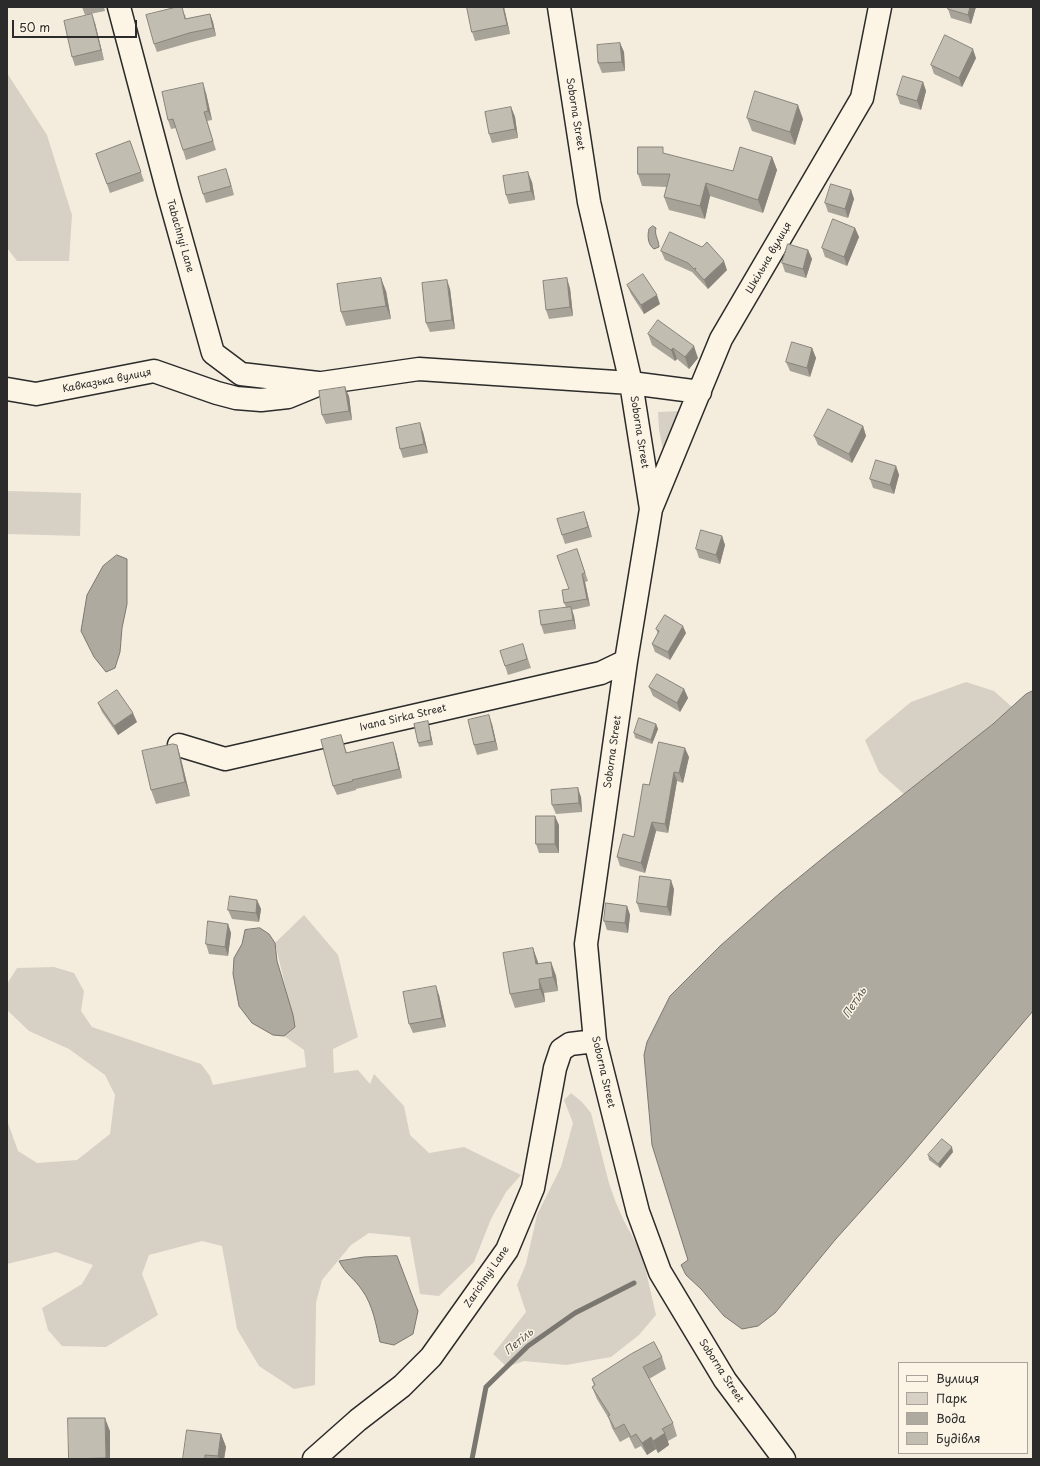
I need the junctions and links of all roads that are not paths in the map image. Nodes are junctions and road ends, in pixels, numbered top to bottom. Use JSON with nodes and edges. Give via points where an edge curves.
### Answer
{"nodes":[{"id":1,"x":119,"y":7,"type":"edge"},
{"id":2,"x":559,"y":7,"type":"edge"},
{"id":3,"x":880,"y":7,"type":"edge"},
{"id":4,"x":322,"y":383,"type":"junction"},
{"id":5,"x":631,"y":383,"type":"junction"},
{"id":6,"x":7,"y":389,"type":"edge"},
{"id":7,"x":700,"y":392,"type":"junction"},
{"id":8,"x":651,"y":509,"type":"junction"},
{"id":9,"x":626,"y":661,"type":"junction"},
{"id":10,"x":179,"y":745,"type":"edge"},
{"id":11,"x":595,"y":1042,"type":"junction"},
{"id":12,"x":314,"y":1459,"type":"edge"},
{"id":13,"x":784,"y":1459,"type":"edge"}],
"edges":[{"from":1,"to":4,"type":"street","name":"Tabachnyi Lane","via":[[213,353],[242,374]]},
{"from":2,"to":5,"type":"street","name":"Soborna Street","via":[[589,202]]},
{"from":3,"to":7,"type":"street","name":"Шкільна вулиця","via":[[862,98],[722,339]]},
{"from":4,"to":5,"type":"street","via":[[419,369]]},
{"from":4,"to":6,"type":"street","name":"Кавказька вулиця","via":[[288,397],[261,400],[217,393],[154,371],[36,394]]},
{"from":5,"to":7,"type":"street"},
{"from":5,"to":8,"type":"street","name":"Soborna Street"},
{"from":7,"to":8,"type":"street","name":"Шкільна вулиця"},
{"from":8,"to":9,"type":"street","name":"Soborna Street"},
{"from":9,"to":10,"type":"street","name":"Ivana Sirka Street","via":[[601,673],[225,759]]},
{"from":9,"to":11,"type":"street","name":"Soborna Street","via":[[586,944]]},
{"from":11,"to":12,"type":"street","name":"Zarichnyi Lane","via":[[570,1044],[561,1050],[555,1068],[533,1188],[507,1250],[431,1357],[402,1386]]},
{"from":11,"to":13,"type":"street","name":"Soborna Street","via":[[638,1212],[660,1272],[725,1380]]}]}
